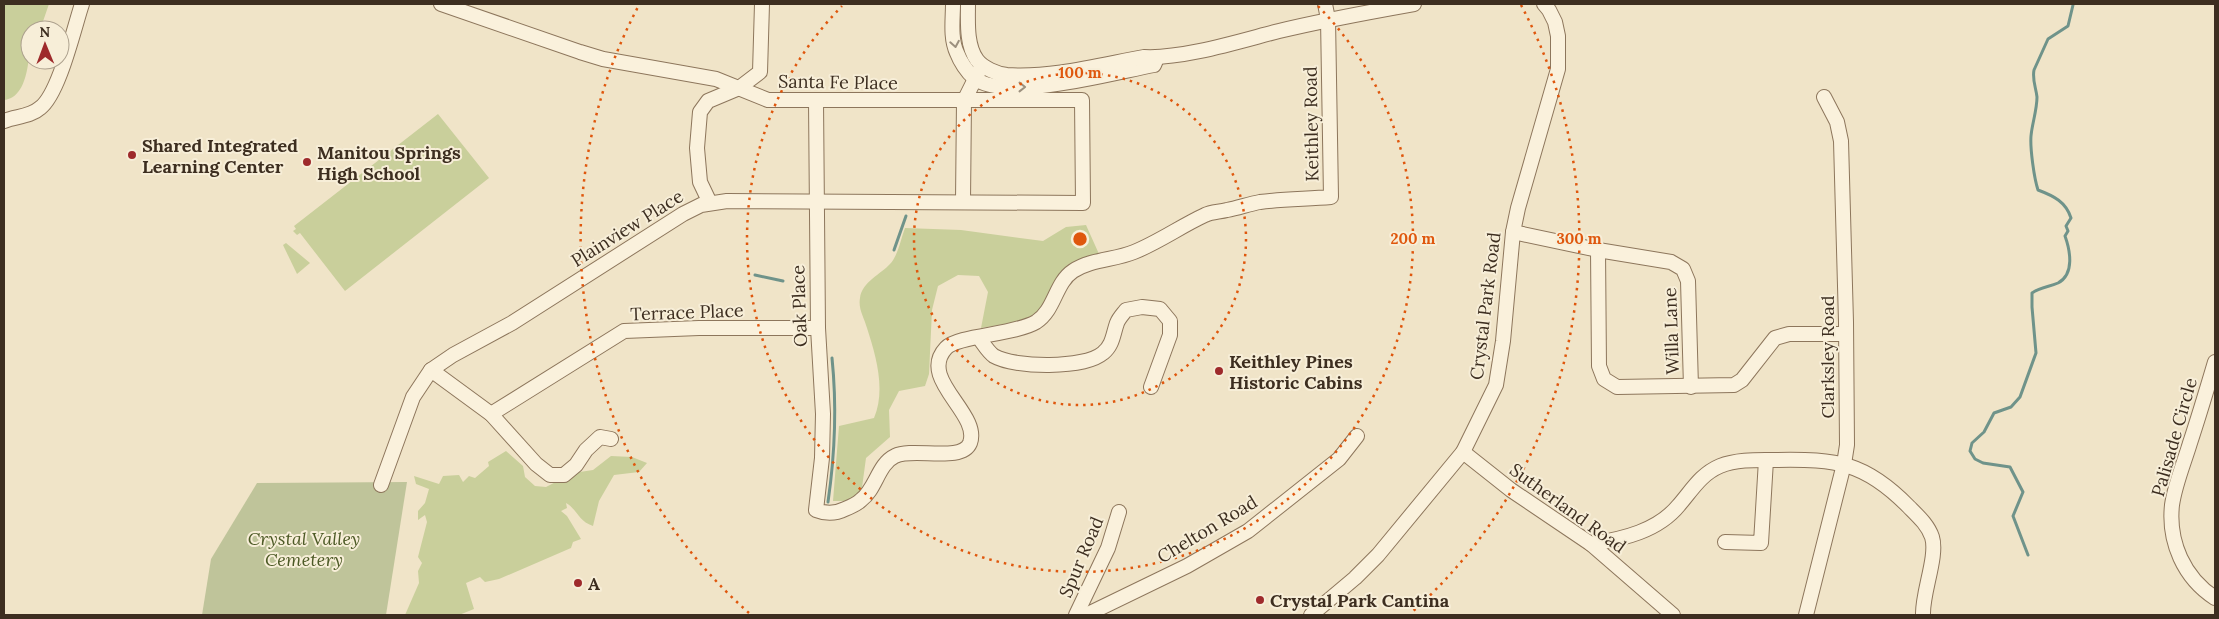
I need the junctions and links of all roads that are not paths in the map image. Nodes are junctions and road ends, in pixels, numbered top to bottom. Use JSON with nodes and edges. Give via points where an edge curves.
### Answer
{"nodes":[{"id":1,"x":82,"y":4,"type":"edge"},
{"id":2,"x":441,"y":4,"type":"edge"},
{"id":3,"x":762,"y":4,"type":"edge"},
{"id":4,"x":954,"y":4,"type":"edge"},
{"id":5,"x":968,"y":4,"type":"edge"},
{"id":6,"x":1325,"y":4,"type":"edge"},
{"id":7,"x":1414,"y":4,"type":"edge"},
{"id":8,"x":1544,"y":4,"type":"edge"},
{"id":9,"x":1328,"y":19,"type":"junction"},
{"id":10,"x":1157,"y":58,"type":"junction"},
{"id":11,"x":983,"y":66,"type":"junction"},
{"id":12,"x":974,"y":78,"type":"junction"},
{"id":13,"x":739,"y":88,"type":"junction"},
{"id":14,"x":1824,"y":97,"type":"dead end"},
{"id":15,"x":816,"y":101,"type":"junction"},
{"id":16,"x":964,"y":101,"type":"junction"},
{"id":17,"x":4,"y":121,"type":"edge"},
{"id":18,"x":816,"y":200,"type":"junction"},
{"id":19,"x":963,"y":201,"type":"junction"},
{"id":20,"x":710,"y":202,"type":"junction"},
{"id":21,"x":1083,"y":203,"type":"joint"},
{"id":22,"x":1513,"y":232,"type":"junction"},
{"id":23,"x":1598,"y":250,"type":"junction"},
{"id":24,"x":818,"y":328,"type":"junction"},
{"id":25,"x":1846,"y":334,"type":"junction"},
{"id":26,"x":979,"y":338,"type":"junction"},
{"id":27,"x":2215,"y":362,"type":"edge"},
{"id":28,"x":431,"y":370,"type":"junction"},
{"id":29,"x":1151,"y":387,"type":"dead end"},
{"id":30,"x":1691,"y":387,"type":"junction"},
{"id":31,"x":491,"y":414,"type":"junction"},
{"id":32,"x":1357,"y":436,"type":"dead end"},
{"id":33,"x":612,"y":439,"type":"dead end"},
{"id":34,"x":1463,"y":452,"type":"junction"},
{"id":35,"x":1766,"y":460,"type":"junction"},
{"id":36,"x":1844,"y":464,"type":"junction"},
{"id":37,"x":381,"y":485,"type":"dead end"},
{"id":38,"x":816,"y":510,"type":"joint"},
{"id":39,"x":1119,"y":512,"type":"dead end"},
{"id":40,"x":1725,"y":542,"type":"dead end"},
{"id":41,"x":1591,"y":544,"type":"junction"},
{"id":42,"x":2215,"y":598,"type":"edge"},
{"id":43,"x":1076,"y":615,"type":"edge"},
{"id":44,"x":1086,"y":615,"type":"edge"},
{"id":45,"x":1311,"y":615,"type":"edge"},
{"id":46,"x":1673,"y":615,"type":"edge"},
{"id":47,"x":1806,"y":615,"type":"edge"},
{"id":48,"x":1923,"y":615,"type":"edge"}],
"edges":[{"from":1,"to":17,"type":"street","via":[[53,92],[41,108],[26,116]]},
{"from":2,"to":13,"type":"street","name":"Santa Fe Place","via":[[587,55],[716,78]]},
{"from":3,"to":13,"type":"street","via":[[760,72]]},
{"from":4,"to":12,"type":"street","one_way":true,"via":[[955,47],[961,62]]},
{"from":5,"to":11,"type":"street","via":[[970,44]]},
{"from":6,"to":9,"type":"street"},
{"from":7,"to":9,"type":"street"},
{"from":8,"to":22,"type":"street","name":"Crystal Park Road","via":[[1555,22],[1558,69]]},
{"from":9,"to":10,"type":"street"},
{"from":9,"to":26,"type":"street","name":"Keithley Road","via":[[1331,197],[1261,202],[1206,214],[1134,252],[1073,271],[1048,311],[1035,323]]},
{"from":10,"to":11,"type":"street","via":[[1144,57],[1038,74],[1006,75]]},
{"from":12,"to":10,"type":"street","one_way":true,"via":[[998,86],[1030,87],[1154,65]]},
{"from":11,"to":12,"type":"street"},
{"from":12,"to":16,"type":"street"},
{"from":13,"to":15,"type":"street","name":"Santa Fe Place","via":[[768,100]]},
{"from":13,"to":20,"type":"street","via":[[708,101],[698,119],[700,182]]},
{"from":14,"to":25,"type":"street","name":"Clarksley Road","via":[[1837,122],[1841,141]]},
{"from":15,"to":16,"type":"street","name":"Santa Fe Place"},
{"from":15,"to":18,"type":"street","name":"Oak Place"},
{"from":16,"to":19,"type":"street"},
{"from":16,"to":21,"type":"street","name":"Santa Fe Place","via":[[1082,100]]},
{"from":18,"to":19,"type":"street","name":"Plainview Place"},
{"from":18,"to":20,"type":"street","name":"Plainview Place"},
{"from":18,"to":24,"type":"street","name":"Oak Place"},
{"from":19,"to":21,"type":"street","name":"Plainview Place"},
{"from":20,"to":28,"type":"street","name":"Plainview Place","via":[[683,214],[512,323]]},
{"from":22,"to":23,"type":"street","name":"Willa Lane"},
{"from":22,"to":34,"type":"street","name":"Crystal Park Road","via":[[1499,374]]},
{"from":23,"to":30,"type":"street","name":"Willa Lane","via":[[1671,262],[1683,269],[1688,281]]},
{"from":23,"to":30,"type":"street","via":[[1600,366],[1604,379],[1618,387]]},
{"from":24,"to":31,"type":"street","name":"Terrace Place","via":[[624,331]]},
{"from":24,"to":38,"type":"street","name":"Oak Place","via":[[823,414]]},
{"from":25,"to":30,"type":"street","via":[[1781,336],[1769,344],[1742,380],[1734,385]]},
{"from":25,"to":36,"type":"street","name":"Clarksley Road"},
{"from":26,"to":29,"type":"street","via":[[993,355],[1012,361],[1046,364],[1085,362],[1103,353],[1113,341],[1118,322],[1126,310],[1142,307],[1160,309],[1170,321],[1170,335]]},
{"from":26,"to":38,"type":"street","name":"Keithley Road","via":[[956,341],[947,347],[940,360],[939,371],[945,386],[970,427],[970,442],[966,449],[942,454],[917,451],[893,456],[862,500],[840,511],[823,513]]},
{"from":27,"to":42,"type":"street","name":"Palisade Circle","via":[[2175,493],[2172,517],[2182,561],[2198,585]]},
{"from":28,"to":31,"type":"street"},
{"from":28,"to":37,"type":"street","name":"Plainview Place","via":[[413,397]]},
{"from":31,"to":33,"type":"street","via":[[550,476],[564,475],[600,438]]},
{"from":32,"to":44,"type":"street","name":"Chelton Road","via":[[1339,459],[1248,531],[1187,566]]},
{"from":34,"to":41,"type":"street","name":"Sutherland Road","via":[[1511,490]]},
{"from":34,"to":45,"type":"street","name":"Crystal Park Road","via":[[1378,555]]},
{"from":35,"to":36,"type":"street"},
{"from":35,"to":40,"type":"street","via":[[1762,543]]},
{"from":35,"to":41,"type":"street","via":[[1720,466],[1702,477],[1660,522],[1629,537]]},
{"from":36,"to":47,"type":"street","name":"Clarksley Road"},
{"from":36,"to":48,"type":"street","via":[[1885,484],[1930,531],[1933,549]]},
{"from":39,"to":43,"type":"street","name":"Spur Road","via":[[1108,548]]},
{"from":41,"to":46,"type":"street","name":"Sutherland Road"}]}
